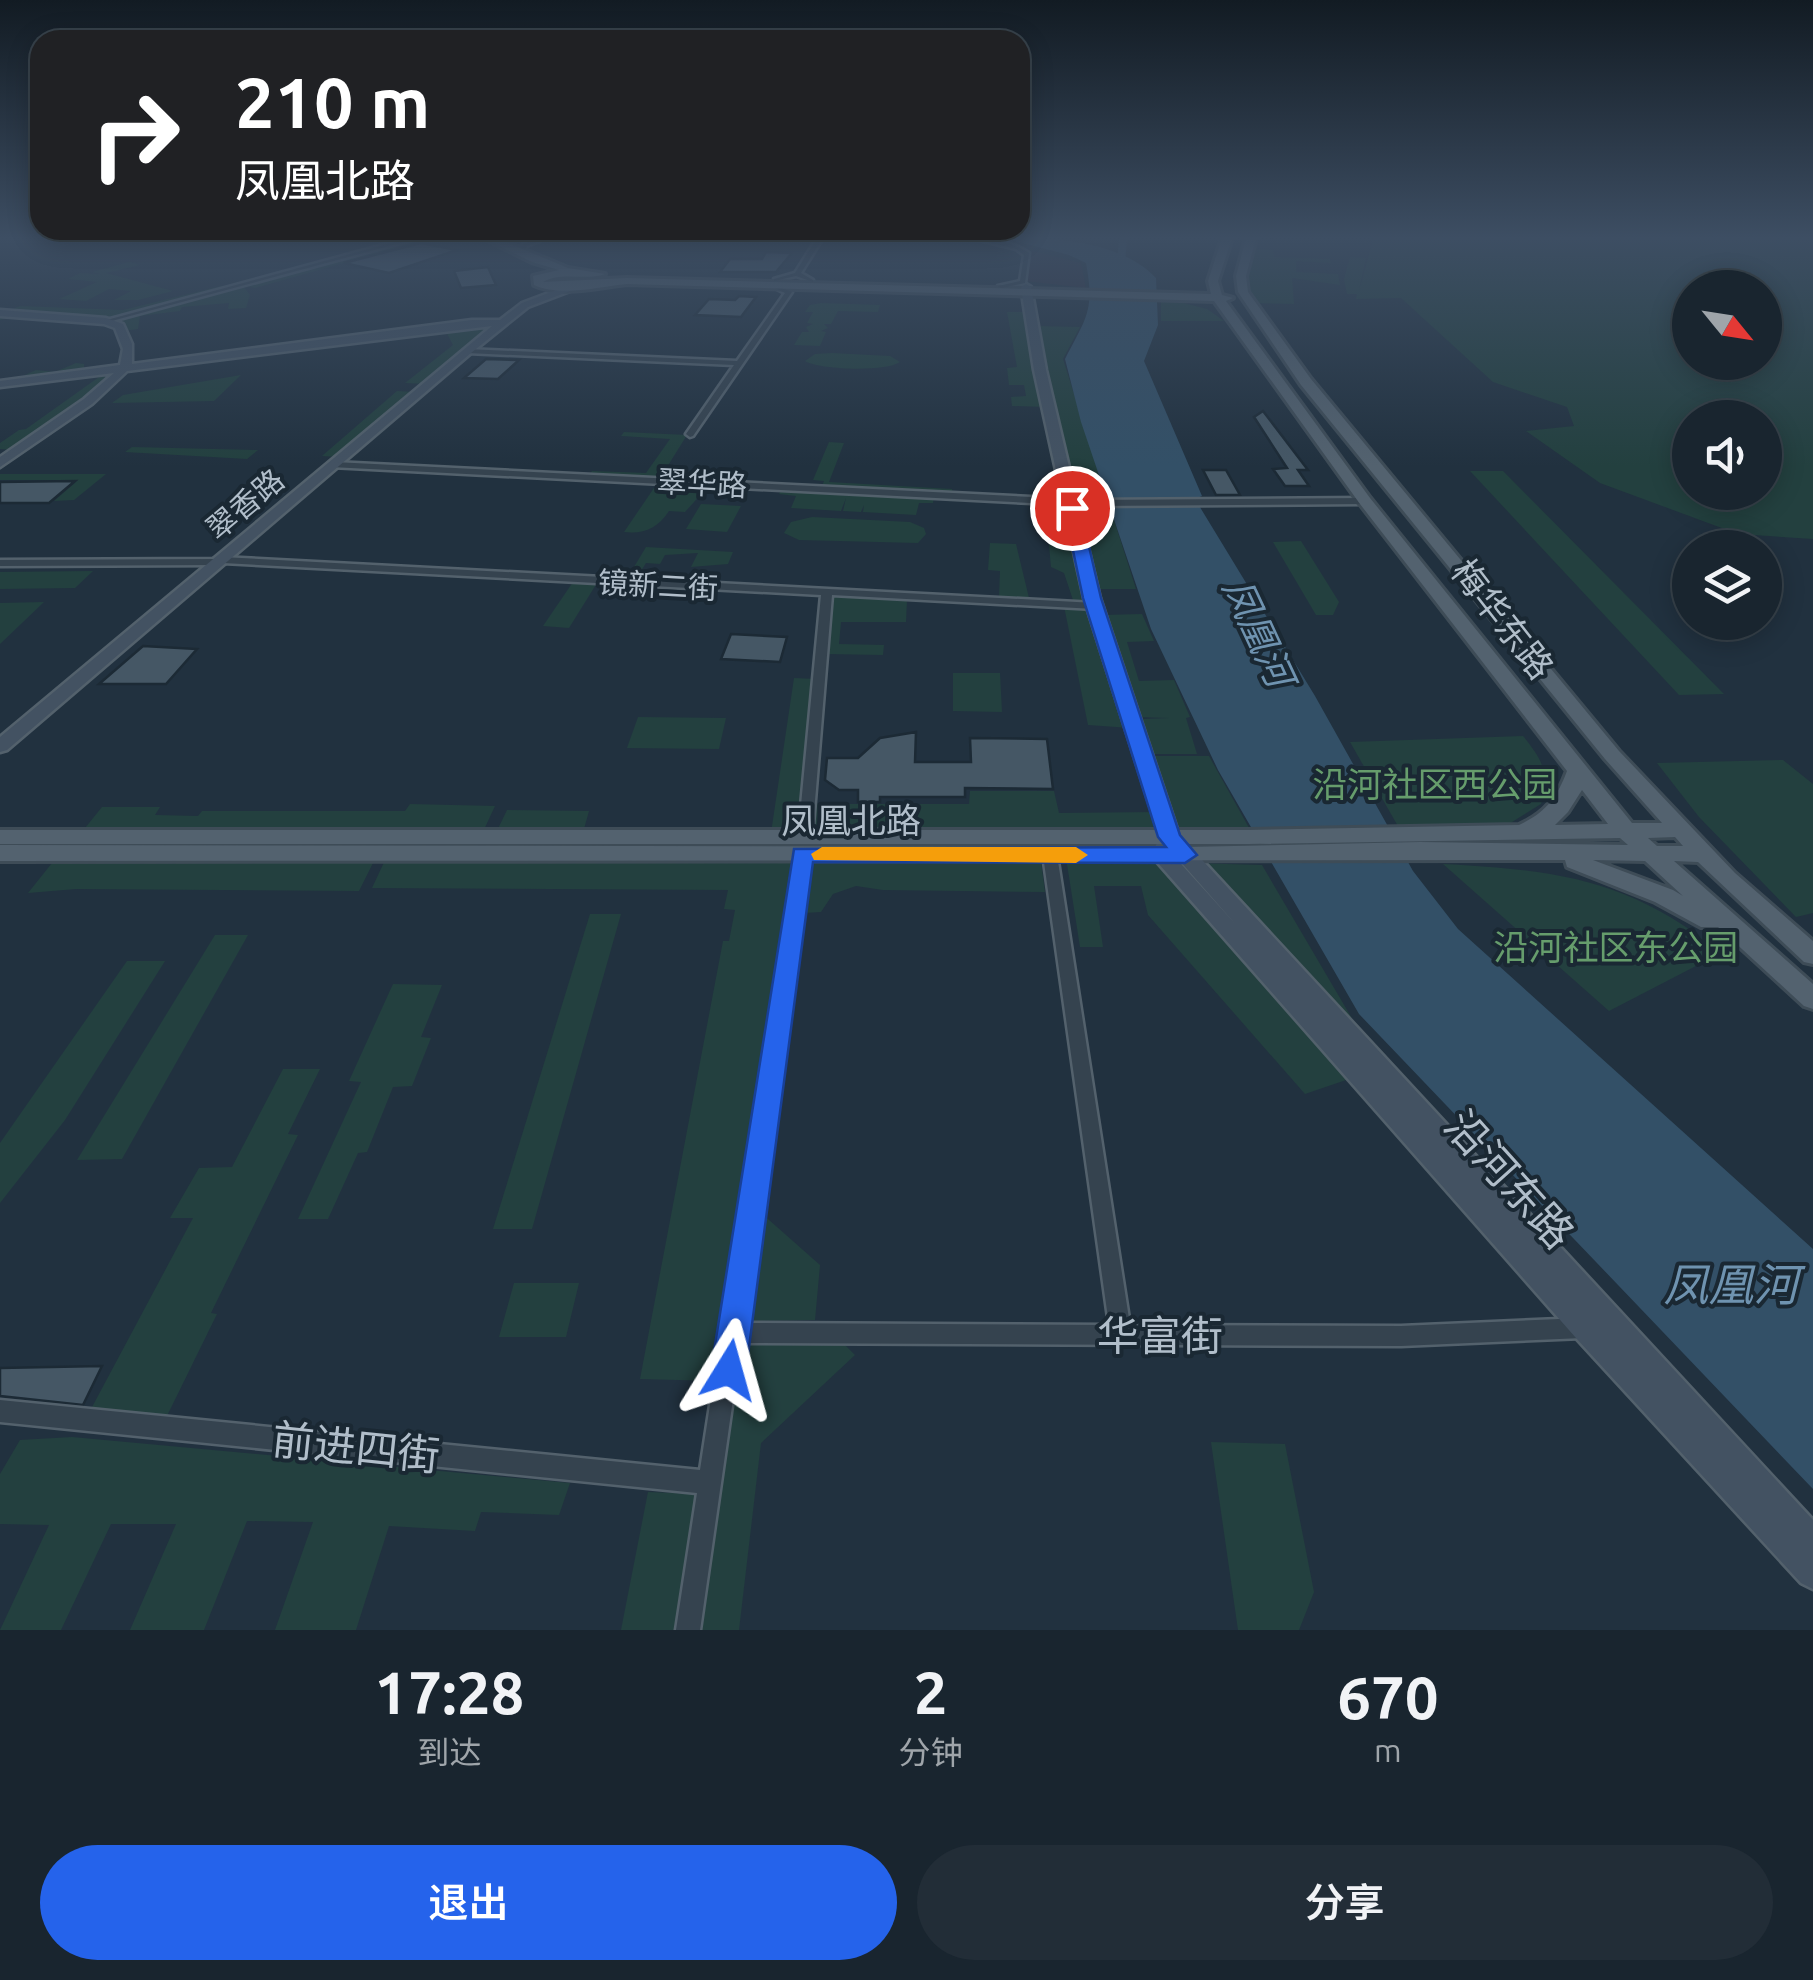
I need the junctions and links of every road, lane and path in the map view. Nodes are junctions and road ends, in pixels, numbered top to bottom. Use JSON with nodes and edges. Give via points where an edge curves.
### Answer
{"nodes":[{"id":1,"x":14,"y":314,"type":"edge"},
{"id":2,"x":132,"y":314,"type":"edge"},
{"id":3,"x":515,"y":314,"type":"edge"},
{"id":4,"x":774,"y":314,"type":"edge"},
{"id":5,"x":1031,"y":314,"type":"edge"},
{"id":6,"x":1229,"y":314,"type":"edge"},
{"id":7,"x":1258,"y":314,"type":"edge"},
{"id":8,"x":106,"y":321,"type":"junction"},
{"id":9,"x":504,"y":323,"type":"junction"},
{"id":10,"x":467,"y":351,"type":"junction"},
{"id":11,"x":740,"y":363,"type":"junction"},
{"id":12,"x":123,"y":368,"type":"junction"},
{"id":13,"x":0,"y":384,"type":"edge"},
{"id":14,"x":690,"y":434,"type":"dead end"},
{"id":15,"x":0,"y":463,"type":"edge"},
{"id":16,"x":334,"y":465,"type":"junction"},
{"id":17,"x":1365,"y":501,"type":"junction"},
{"id":18,"x":1070,"y":502,"type":"junction"},
{"id":19,"x":220,"y":560,"type":"junction"},
{"id":20,"x":0,"y":563,"type":"edge"},
{"id":21,"x":827,"y":593,"type":"junction"},
{"id":22,"x":1095,"y":606,"type":"junction"},
{"id":23,"x":0,"y":746,"type":"edge"},
{"id":24,"x":1579,"y":769,"type":"junction"},
{"id":25,"x":1680,"y":830,"type":"junction"},
{"id":26,"x":1626,"y":831,"type":"junction"},
{"id":27,"x":0,"y":837,"type":"edge"},
{"id":28,"x":1520,"y":844,"type":"junction"},
{"id":29,"x":804,"y":846,"type":"junction"},
{"id":30,"x":1172,"y":849,"type":"junction"},
{"id":31,"x":0,"y":853,"type":"edge"},
{"id":32,"x":1702,"y":854,"type":"junction"},
{"id":33,"x":1050,"y":855,"type":"junction"},
{"id":34,"x":1648,"y":855,"type":"junction"},
{"id":35,"x":1749,"y":941,"type":"junction"},
{"id":36,"x":1813,"y":955,"type":"edge"},
{"id":37,"x":1813,"y":999,"type":"edge"},
{"id":38,"x":1587,"y":1328,"type":"junction"},
{"id":39,"x":734,"y":1333,"type":"junction"},
{"id":40,"x":1121,"y":1334,"type":"junction"},
{"id":41,"x":0,"y":1411,"type":"edge"},
{"id":42,"x":711,"y":1482,"type":"junction"},
{"id":43,"x":1813,"y":1545,"type":"edge"},
{"id":44,"x":1813,"y":1571,"type":"edge"},
{"id":45,"x":688,"y":1630,"type":"edge"}],
"edges":[{"from":1,"to":8,"type":"street"},
{"from":2,"to":8,"type":"street"},
{"from":3,"to":9,"type":"street","name":"翠香路"},
{"from":4,"to":11,"type":"street"},
{"from":5,"to":18,"type":"street","name":"沿河东路"},
{"from":6,"to":17,"type":"main road","name":"梅华东路"},
{"from":7,"to":25,"type":"main road","name":"梅华东路","via":[[1306,382]]},
{"from":8,"to":12,"type":"street","via":[[119,326],[128,344]]},
{"from":9,"to":10,"type":"street","name":"翠香路"},
{"from":9,"to":12,"type":"street"},
{"from":10,"to":11,"type":"street"},
{"from":10,"to":16,"type":"street","name":"翠香路"},
{"from":11,"to":14,"type":"street"},
{"from":12,"to":13,"type":"street"},
{"from":12,"to":15,"type":"street"},
{"from":16,"to":18,"type":"street","name":"翠华路"},
{"from":16,"to":19,"type":"street","name":"翠香路"},
{"from":17,"to":18,"type":"street","name":"翠华路"},
{"from":17,"to":24,"type":"main road","name":"梅华东路"},
{"from":18,"to":22,"type":"street","name":"沿河东路"},
{"from":19,"to":20,"type":"street","name":"镜新二街"},
{"from":19,"to":21,"type":"street","name":"镜新二街"},
{"from":19,"to":23,"type":"street","name":"翠香路"},
{"from":21,"to":22,"type":"street","name":"镜新二街"},
{"from":21,"to":29,"type":"street"},
{"from":22,"to":30,"type":"street","name":"沿河东路"},
{"from":24,"to":26,"type":"main road","name":"梅华东路"},
{"from":24,"to":28,"type":"main road","via":[[1563,808]]},
{"from":25,"to":26,"type":"main road","name":"凤凰北路"},
{"from":25,"to":32,"type":"main road","name":"梅华东路"},
{"from":26,"to":28,"type":"main road","name":"凤凰北路"},
{"from":26,"to":34,"type":"main road","name":"梅华东路"},
{"from":27,"to":29,"type":"main road","name":"凤凰北路"},
{"from":28,"to":30,"type":"main road","name":"凤凰北路"},
{"from":28,"to":34,"type":"main road","name":"凤凰北路"},
{"from":28,"to":35,"type":"main road","via":[[1613,874]]},
{"from":29,"to":30,"type":"main road","name":"凤凰北路"},
{"from":29,"to":31,"type":"main road","name":"凤凰北路"},
{"from":29,"to":33,"type":"main road","name":"凤凰北路"},
{"from":29,"to":39,"type":"street"},
{"from":30,"to":33,"type":"main road","name":"凤凰北路"},
{"from":30,"to":38,"type":"street","name":"沿河东路"},
{"from":30,"to":43,"type":"street","name":"沿河东路"},
{"from":32,"to":34,"type":"main road","name":"凤凰北路"},
{"from":32,"to":36,"type":"main road","name":"梅华东路"},
{"from":33,"to":40,"type":"street"},
{"from":34,"to":35,"type":"main road","name":"梅华东路"},
{"from":35,"to":37,"type":"main road","name":"梅华东路"},
{"from":38,"to":40,"type":"street","name":"华富街","via":[[1402,1336]]},
{"from":38,"to":44,"type":"street","name":"沿河东路"},
{"from":39,"to":40,"type":"street","name":"华富街"},
{"from":39,"to":42,"type":"street"},
{"from":41,"to":42,"type":"street","name":"前进四街"},
{"from":42,"to":45,"type":"street"}]}
